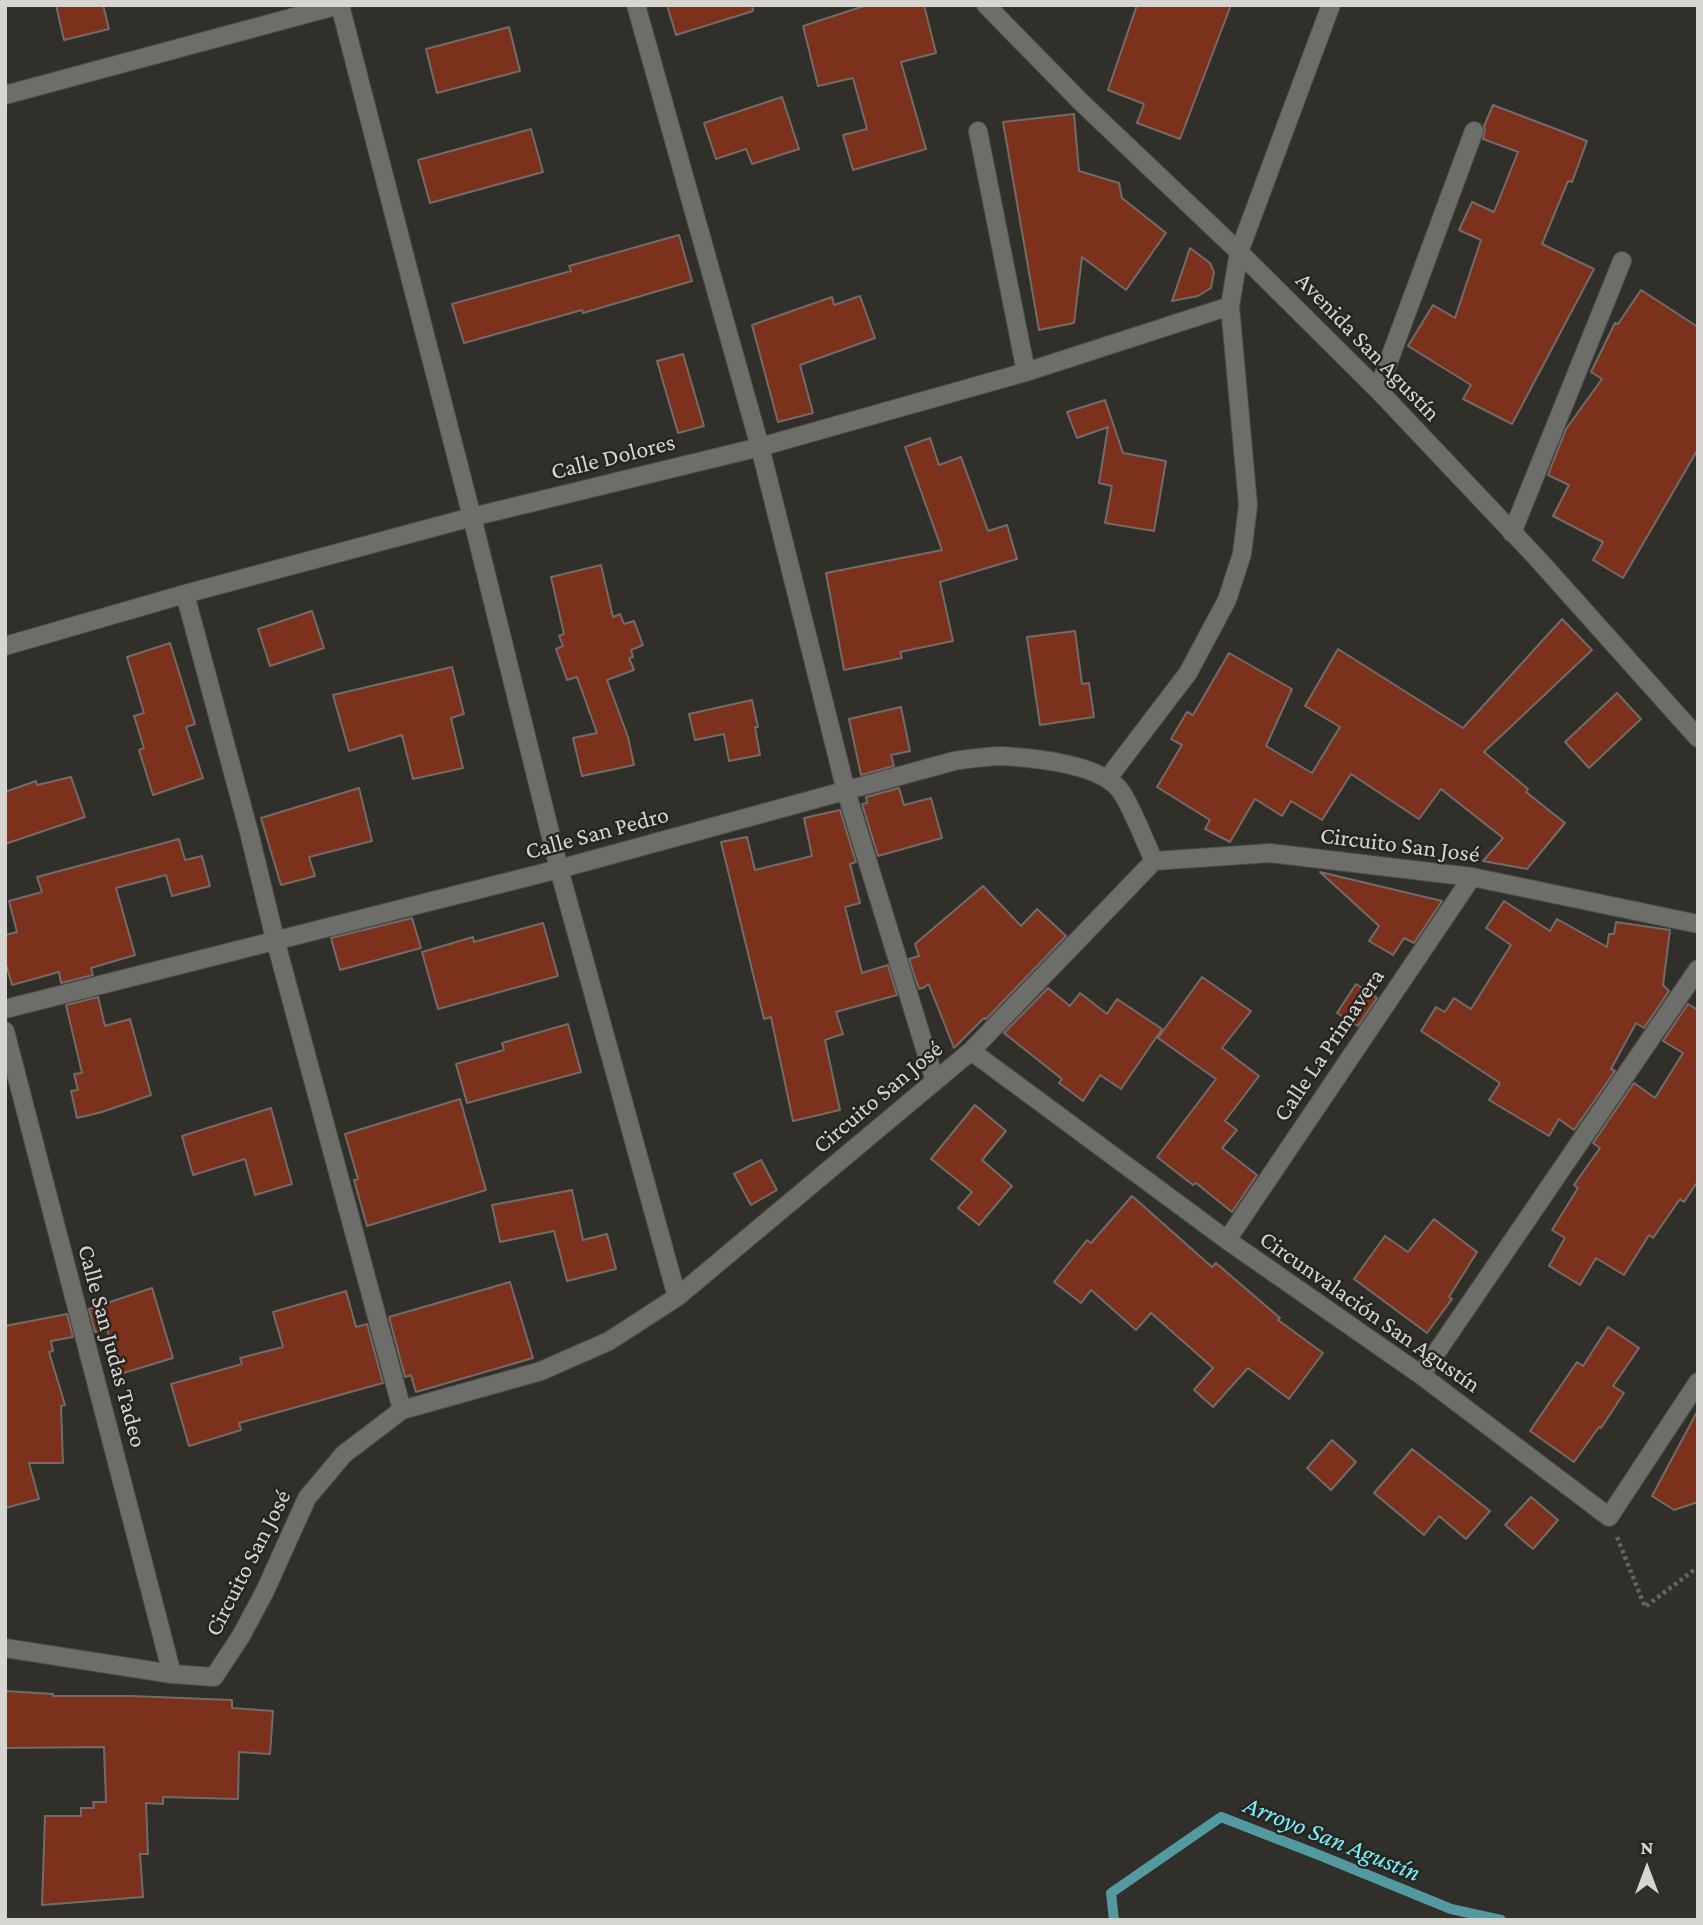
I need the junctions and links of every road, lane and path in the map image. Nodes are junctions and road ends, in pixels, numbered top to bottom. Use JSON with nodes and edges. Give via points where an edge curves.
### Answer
{"nodes":[{"id":1,"x":339,"y":5,"type":"edge"},
{"id":2,"x":636,"y":5,"type":"edge"},
{"id":3,"x":986,"y":5,"type":"edge"},
{"id":4,"x":1331,"y":5,"type":"edge"},
{"id":5,"x":5,"y":95,"type":"edge"},
{"id":6,"x":978,"y":131,"type":"dead end"},
{"id":7,"x":1474,"y":131,"type":"dead end"},
{"id":8,"x":1239,"y":252,"type":"junction"},
{"id":9,"x":1622,"y":261,"type":"dead end"},
{"id":10,"x":1230,"y":306,"type":"junction"},
{"id":11,"x":1026,"y":372,"type":"junction"},
{"id":12,"x":1378,"y":390,"type":"junction"},
{"id":13,"x":760,"y":447,"type":"junction"},
{"id":14,"x":472,"y":517,"type":"junction"},
{"id":15,"x":1512,"y":533,"type":"junction"},
{"id":16,"x":185,"y":594,"type":"junction"},
{"id":17,"x":5,"y":646,"type":"edge"},
{"id":18,"x":1698,"y":738,"type":"edge"},
{"id":19,"x":1108,"y":778,"type":"junction"},
{"id":20,"x":846,"y":790,"type":"junction"},
{"id":21,"x":1154,"y":861,"type":"junction"},
{"id":22,"x":559,"y":869,"type":"junction"},
{"id":23,"x":1472,"y":877,"type":"junction"},
{"id":24,"x":1698,"y":924,"type":"edge"},
{"id":25,"x":275,"y":939,"type":"junction"},
{"id":26,"x":1698,"y":969,"type":"edge"},
{"id":27,"x":5,"y":1009,"type":"edge"},
{"id":28,"x":5,"y":1031,"type":"edge"},
{"id":29,"x":971,"y":1051,"type":"junction"},
{"id":30,"x":935,"y":1081,"type":"junction"},
{"id":31,"x":1227,"y":1240,"type":"junction"},
{"id":32,"x":677,"y":1297,"type":"junction"},
{"id":33,"x":1421,"y":1375,"type":"junction"},
{"id":34,"x":1698,"y":1382,"type":"edge"},
{"id":35,"x":402,"y":1410,"type":"junction"},
{"id":36,"x":1609,"y":1517,"type":"junction"},
{"id":37,"x":1698,"y":1567,"type":"edge"},
{"id":38,"x":5,"y":1648,"type":"edge"},
{"id":39,"x":172,"y":1674,"type":"junction"}],
"edges":[{"from":1,"to":5,"type":"street"},
{"from":1,"to":14,"type":"street"},
{"from":2,"to":13,"type":"street"},
{"from":3,"to":8,"type":"street","name":"Avenida San Agustín"},
{"from":4,"to":8,"type":"street"},
{"from":6,"to":11,"type":"street"},
{"from":7,"to":12,"type":"street"},
{"from":8,"to":10,"type":"street"},
{"from":8,"to":12,"type":"street","name":"Avenida San Agustín"},
{"from":9,"to":15,"type":"street"},
{"from":10,"to":11,"type":"street","name":"Calle Dolores"},
{"from":10,"to":19,"type":"street","via":[[1248,505],[1242,554],[1227,600],[1188,673]]},
{"from":11,"to":13,"type":"street","name":"Calle Dolores"},
{"from":12,"to":15,"type":"street","name":"Avenida San Agustín"},
{"from":13,"to":14,"type":"street","name":"Calle Dolores"},
{"from":13,"to":20,"type":"street"},
{"from":14,"to":16,"type":"street","name":"Calle Dolores"},
{"from":14,"to":22,"type":"street"},
{"from":15,"to":18,"type":"street","name":"Avenida San Agustín"},
{"from":16,"to":17,"type":"street","name":"Calle Dolores"},
{"from":16,"to":25,"type":"street"},
{"from":19,"to":20,"type":"street","name":"Calle San Pedro","via":[[1077,767],[1000,756],[954,761]]},
{"from":19,"to":21,"type":"street","via":[[1122,792]]},
{"from":20,"to":22,"type":"street","name":"Calle San Pedro"},
{"from":20,"to":30,"type":"street"},
{"from":21,"to":23,"type":"street","name":"Circuito San José","via":[[1270,853]]},
{"from":21,"to":29,"type":"street","name":"Circuito San José"},
{"from":22,"to":25,"type":"street","name":"Calle San Pedro"},
{"from":22,"to":32,"type":"street"},
{"from":23,"to":24,"type":"street","name":"Circuito San José"},
{"from":23,"to":31,"type":"street","name":"Calle La Primavera"},
{"from":25,"to":27,"type":"street","name":"Calle San Pedro"},
{"from":25,"to":35,"type":"street"},
{"from":26,"to":33,"type":"street"},
{"from":28,"to":39,"type":"street","name":"Calle San Judas Tadeo"},
{"from":29,"to":30,"type":"street","name":"Circuito San José"},
{"from":29,"to":31,"type":"street","name":"Circunvalación San Agustín"},
{"from":30,"to":32,"type":"street","name":"Circuito San José"},
{"from":31,"to":33,"type":"street","name":"Circunvalación San Agustín"},
{"from":32,"to":35,"type":"street","name":"Circuito San José","via":[[609,1341],[541,1371]]},
{"from":33,"to":36,"type":"street","name":"Circunvalación San Agustín"},
{"from":34,"to":36,"type":"street"},
{"from":35,"to":39,"type":"street","name":"Circuito San José","via":[[344,1454],[307,1498],[265,1591],[214,1677]]},
{"from":36,"to":37,"type":"path","via":[[1645,1607]]},
{"from":38,"to":39,"type":"street"}]}
